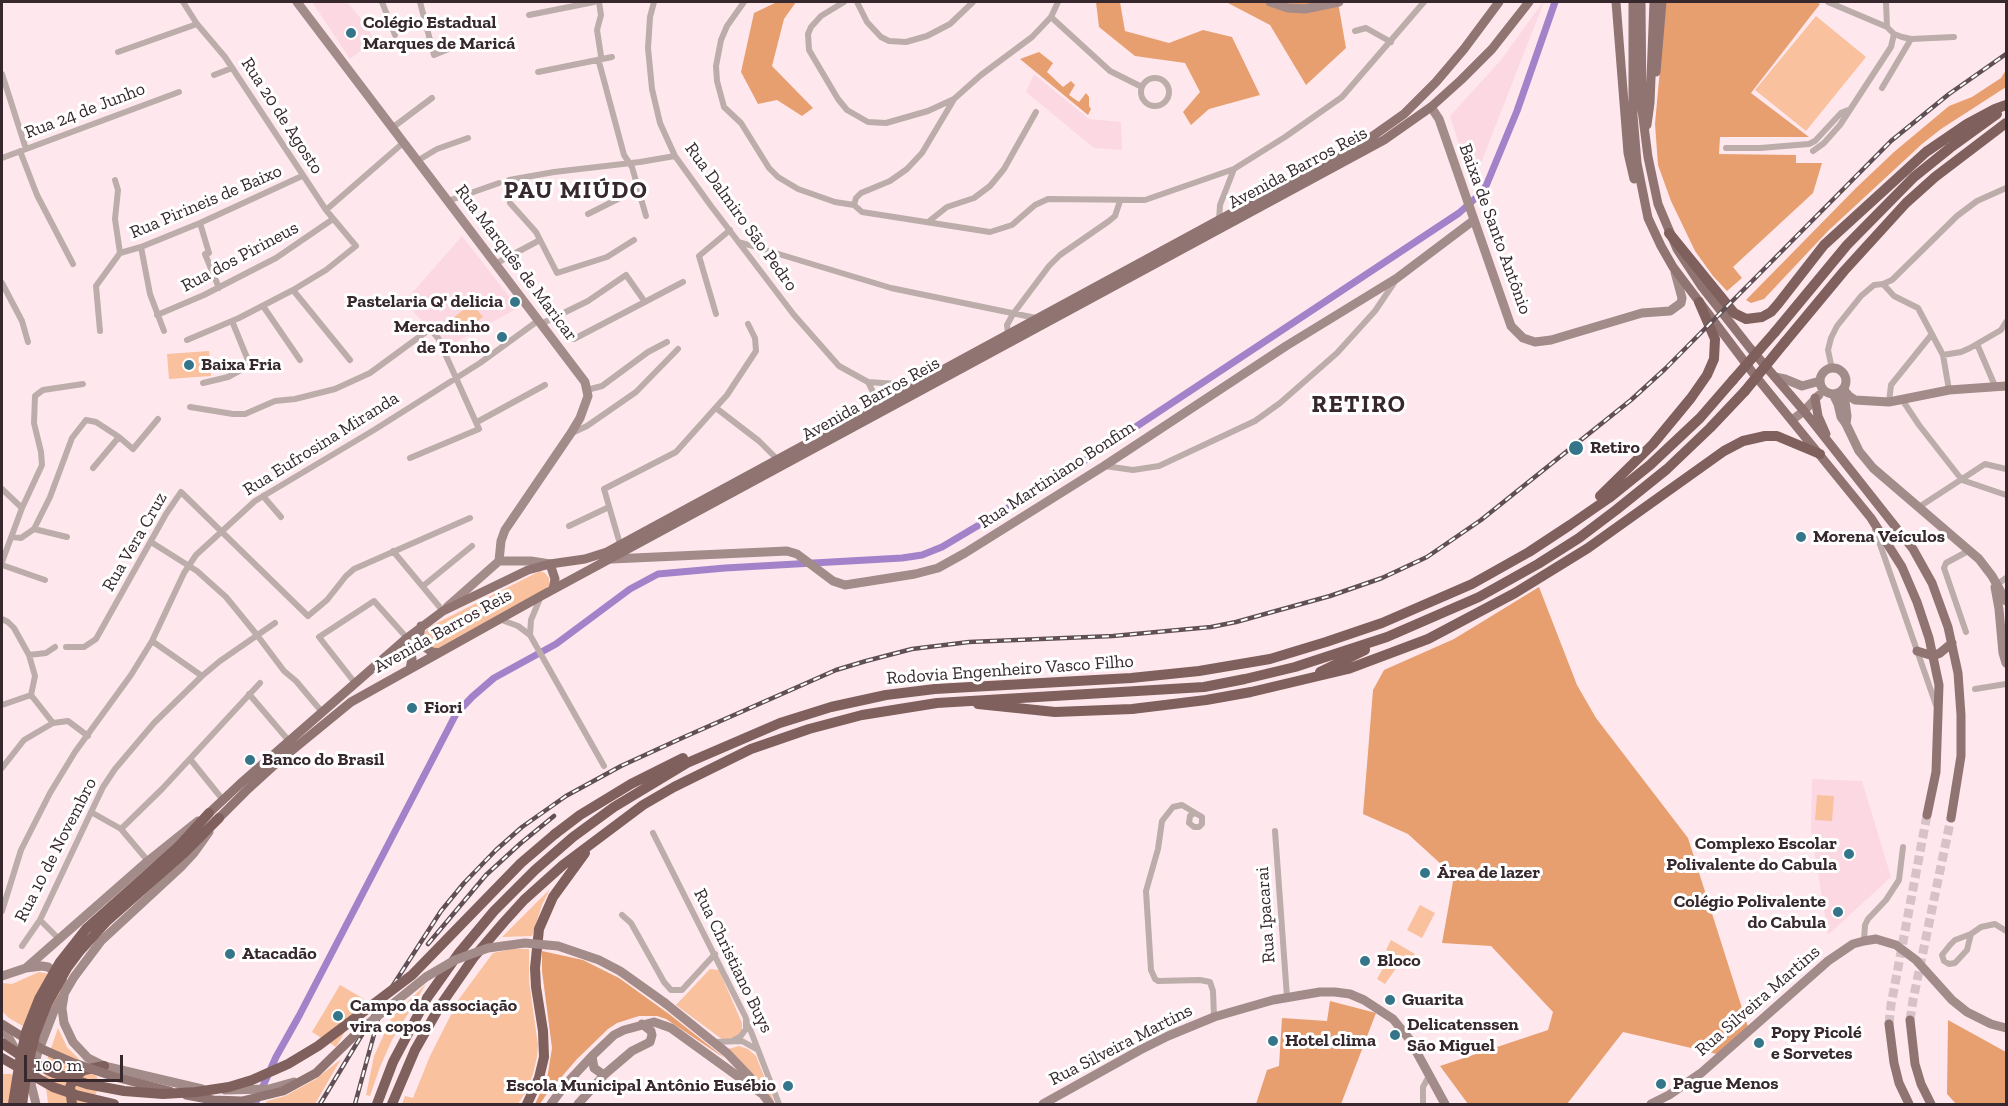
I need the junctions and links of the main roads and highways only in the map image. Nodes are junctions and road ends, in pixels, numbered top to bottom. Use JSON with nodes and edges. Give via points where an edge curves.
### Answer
{"nodes":[{"id":1,"x":297,"y":2,"type":"edge"},
{"id":2,"x":1270,"y":2,"type":"edge"},
{"id":3,"x":1339,"y":2,"type":"edge"},
{"id":4,"x":1498,"y":2,"type":"edge"},
{"id":5,"x":1529,"y":2,"type":"edge"},
{"id":6,"x":1616,"y":2,"type":"edge"},
{"id":7,"x":1633,"y":2,"type":"edge"},
{"id":8,"x":1641,"y":2,"type":"edge"},
{"id":9,"x":1654,"y":2,"type":"edge"},
{"id":10,"x":1662,"y":2,"type":"edge"},
{"id":11,"x":1650,"y":103,"type":"junction"},
{"id":12,"x":2007,"y":106,"type":"edge"},
{"id":13,"x":1431,"y":107,"type":"junction"},
{"id":14,"x":1404,"y":114,"type":"junction"},
{"id":15,"x":2007,"y":123,"type":"edge"},
{"id":16,"x":1645,"y":138,"type":"junction"},
{"id":17,"x":1473,"y":216,"type":"junction"},
{"id":18,"x":1648,"y":218,"type":"junction"},
{"id":19,"x":1669,"y":232,"type":"junction"},
{"id":20,"x":1673,"y":267,"type":"junction"},
{"id":21,"x":1699,"y":302,"type":"junction"},
{"id":22,"x":1775,"y":377,"type":"junction"},
{"id":23,"x":1820,"y":381,"type":"junction"},
{"id":24,"x":2007,"y":386,"type":"edge"},
{"id":25,"x":1836,"y":392,"type":"junction"},
{"id":26,"x":1815,"y":398,"type":"junction"},
{"id":27,"x":1804,"y":411,"type":"junction"},
{"id":28,"x":1792,"y":420,"type":"junction"},
{"id":29,"x":1832,"y":447,"type":"junction"},
{"id":30,"x":1820,"y":454,"type":"junction"},
{"id":31,"x":1570,"y":525,"type":"junction"},
{"id":32,"x":612,"y":559,"type":"junction"},
{"id":33,"x":499,"y":561,"type":"junction"},
{"id":34,"x":550,"y":564,"type":"junction"},
{"id":35,"x":2001,"y":581,"type":"edge"},
{"id":36,"x":553,"y":589,"type":"junction"},
{"id":37,"x":2007,"y":602,"type":"edge"},
{"id":38,"x":443,"y":611,"type":"junction"},
{"id":39,"x":421,"y":626,"type":"junction"},
{"id":40,"x":1387,"y":637,"type":"junction"},
{"id":41,"x":1952,"y":643,"type":"junction"},
{"id":42,"x":397,"y":647,"type":"junction"},
{"id":43,"x":1917,"y":651,"type":"road end"},
{"id":44,"x":2005,"y":652,"type":"edge"},
{"id":45,"x":440,"y":653,"type":"junction"},
{"id":46,"x":1933,"y":656,"type":"junction"},
{"id":47,"x":2007,"y":663,"type":"edge"},
{"id":48,"x":410,"y":669,"type":"junction"},
{"id":49,"x":1298,"y":682,"type":"junction"},
{"id":50,"x":957,"y":702,"type":"junction"},
{"id":51,"x":746,"y":736,"type":"junction"},
{"id":52,"x":214,"y":815,"type":"junction"},
{"id":53,"x":1927,"y":815,"type":"tunnel mouth"},
{"id":54,"x":1951,"y":818,"type":"tunnel mouth"},
{"id":55,"x":604,"y":833,"type":"junction"},
{"id":56,"x":181,"y":850,"type":"junction"},
{"id":57,"x":60,"y":940,"type":"junction"},
{"id":58,"x":82,"y":964,"type":"junction"},
{"id":59,"x":26,"y":968,"type":"junction"},
{"id":60,"x":2,"y":976,"type":"edge"},
{"id":61,"x":65,"y":990,"type":"junction"},
{"id":62,"x":1910,"y":1020,"type":"tunnel mouth"},
{"id":63,"x":642,"y":1024,"type":"junction"},
{"id":64,"x":1889,"y":1024,"type":"tunnel mouth"},
{"id":65,"x":2,"y":1025,"type":"edge"},
{"id":66,"x":2007,"y":1028,"type":"edge"},
{"id":67,"x":358,"y":1032,"type":"junction"},
{"id":68,"x":2,"y":1043,"type":"edge"},
{"id":69,"x":592,"y":1056,"type":"junction"},
{"id":70,"x":2,"y":1058,"type":"edge"},
{"id":71,"x":104,"y":1066,"type":"junction"},
{"id":72,"x":605,"y":1074,"type":"junction"},
{"id":73,"x":31,"y":1084,"type":"junction"},
{"id":74,"x":761,"y":1093,"type":"junction"},
{"id":75,"x":580,"y":1103,"type":"edge"},
{"id":76,"x":13,"y":1104,"type":"edge"},
{"id":77,"x":22,"y":1104,"type":"edge"},
{"id":78,"x":36,"y":1104,"type":"edge"},
{"id":79,"x":72,"y":1104,"type":"edge"},
{"id":80,"x":114,"y":1104,"type":"edge"},
{"id":81,"x":377,"y":1104,"type":"edge"},
{"id":82,"x":392,"y":1104,"type":"edge"},
{"id":83,"x":527,"y":1104,"type":"edge"},
{"id":84,"x":551,"y":1104,"type":"edge"},
{"id":85,"x":770,"y":1104,"type":"edge"},
{"id":86,"x":1042,"y":1104,"type":"edge"},
{"id":87,"x":1445,"y":1104,"type":"edge"},
{"id":88,"x":1653,"y":1104,"type":"edge"},
{"id":89,"x":1910,"y":1104,"type":"edge"},
{"id":90,"x":1931,"y":1104,"type":"edge"}],
"edges":[{"from":1,"to":33,"type":"main road","name":"Rua Marquês de Maricar","via":[[581,375],[587,390],[584,410],[571,433],[505,530]]},
{"from":2,"to":3,"type":"main road","via":[[1305,9]]},
{"from":4,"to":14,"type":"main road","name":"Avenida Barros Reis","via":[[1443,74]]},
{"from":5,"to":13,"type":"main road","name":"Avenida Barros Reis","via":[[1492,49]]},
{"from":6,"to":18,"type":"main road","via":[[1628,153]]},
{"from":7,"to":18,"type":"main road","via":[[1633,116]]},
{"from":8,"to":16,"type":"main road"},
{"from":9,"to":11,"type":"main road"},
{"from":10,"to":11,"type":"main road"},
{"from":11,"to":16,"type":"main road"},
{"from":12,"to":19,"type":"highway","via":[[1967,124],[1926,152],[1824,245],[1778,304],[1762,317],[1746,319],[1734,313]]},
{"from":12,"to":31,"type":"highway","name":"Rodovia Engenheiro Vasco Filho","bridge":true,"via":[[1914,177],[1847,244],[1700,417],[1650,465]]},
{"from":13,"to":14,"type":"main road"},
{"from":13,"to":17,"type":"main road","name":"Baixa de Santo Antônio","via":[[1439,119]]},
{"from":13,"to":32,"type":"main road","name":"Avenida Barros Reis","via":[[1384,140]]},
{"from":14,"to":34,"type":"main road","name":"Avenida Barros Reis","via":[[1370,138],[620,544],[594,557]]},
{"from":15,"to":40,"type":"highway","name":"Rodovia Engenheiro Vasco Filho","bridge":true,"via":[[1906,203],[1745,390],[1667,469],[1579,538],[1538,564],[1479,597]]},
{"from":16,"to":19,"type":"main road","via":[[1651,180]]},
{"from":17,"to":20,"type":"main road","name":"Baixa de Santo Antônio","via":[[1511,326],[1529,341],[1551,340],[1642,313],[1676,309],[1682,298]]},
{"from":17,"to":32,"type":"main road","name":"Rua Martiniano Bonfim","via":[[1397,278],[938,568],[845,585],[787,551]]},
{"from":18,"to":20,"type":"main road"},
{"from":19,"to":22,"type":"main road","via":[[1685,264]]},
{"from":20,"to":21,"type":"main road"},
{"from":21,"to":28,"type":"main road"},
{"from":21,"to":31,"type":"highway","via":[[1715,339],[1707,375],[1647,450]]},
{"from":22,"to":23,"type":"main road","via":[[1802,386]]},
{"from":22,"to":27,"type":"main road"},
{"from":23,"to":25,"type":"main road","via":[[1822,387]]},
{"from":23,"to":25,"type":"main road","via":[[1823,373],[1839,370],[1845,376],[1845,385]]},
{"from":24,"to":25,"type":"main road","via":[[1949,390],[1889,402],[1855,400]]},
{"from":25,"to":26,"type":"main road"},
{"from":25,"to":35,"type":"main road","via":[[1845,401],[1846,424],[1859,451],[1873,468]]},
{"from":26,"to":27,"type":"main road"},
{"from":26,"to":29,"type":"main road","via":[[1818,416]]},
{"from":27,"to":28,"type":"main road"},
{"from":27,"to":29,"type":"main road"},
{"from":28,"to":30,"type":"main road"},
{"from":29,"to":41,"type":"main road","via":[[1913,549],[1932,583]]},
{"from":30,"to":46,"type":"main road","via":[[1872,518],[1897,559],[1910,585]]},
{"from":30,"to":49,"type":"highway","via":[[1777,436],[1743,441],[1588,548],[1506,598],[1394,653]]},
{"from":31,"to":51,"type":"highway","name":"Rodovia Engenheiro Vasco Filho","via":[[1482,579],[1414,611],[1270,658],[1170,675],[915,691],[831,707]]},
{"from":32,"to":36,"type":"main road","name":"Avenida Barros Reis"},
{"from":33,"to":34,"type":"main road"},
{"from":33,"to":38,"type":"main road"},
{"from":34,"to":36,"type":"main road","via":[[555,579]]},
{"from":34,"to":38,"type":"main road","name":"Avenida Barros Reis","via":[[515,576]]},
{"from":35,"to":37,"type":"main road"},
{"from":35,"to":44,"type":"main road","via":[[1999,609]]},
{"from":36,"to":45,"type":"main road","name":"Avenida Barros Reis"},
{"from":38,"to":39,"type":"main road","name":"Avenida Barros Reis"},
{"from":39,"to":42,"type":"main road","name":"Avenida Barros Reis"},
{"from":39,"to":45,"type":"main road","via":[[422,645]]},
{"from":40,"to":49,"type":"highway"},
{"from":40,"to":50,"type":"highway","name":"Rodovia Engenheiro Vasco Filho","via":[[1296,667],[1204,687]]},
{"from":41,"to":46,"type":"main road"},
{"from":41,"to":54,"type":"main road","via":[[1958,674],[1961,756]]},
{"from":42,"to":48,"type":"main road","via":[[411,654]]},
{"from":42,"to":52,"type":"main road","name":"Avenida Barros Reis","via":[[223,800]]},
{"from":43,"to":46,"type":"main road"},
{"from":44,"to":47,"type":"main road"},
{"from":45,"to":48,"type":"main road","name":"Avenida Barros Reis"},
{"from":46,"to":53,"type":"main road","via":[[1939,685],[1936,772]]},
{"from":48,"to":52,"type":"main road","name":"Avenida Barros Reis","via":[[340,709]]},
{"from":49,"to":50,"type":"highway","via":[[1132,709],[1055,712]]},
{"from":50,"to":55,"type":"highway","name":"Rodovia Engenheiro Vasco Filho","via":[[862,715],[762,745],[674,787]]},
{"from":51,"to":68,"type":"highway","bridge":true,"via":[[662,768],[589,810],[516,869],[412,975],[318,1046],[252,1080],[196,1092],[124,1091],[54,1073]]},
{"from":51,"to":81,"type":"highway","name":"Rodovia Engenheiro Vasco Filho","via":[[687,763],[614,807],[555,852],[514,890],[459,953],[427,998],[393,1062]]},
{"from":52,"to":56,"type":"highway","name":"Avenida Barros Reis"},
{"from":52,"to":57,"type":"main road","name":"Avenida Barros Reis","via":[[148,861]]},
{"from":52,"to":58,"type":"main road","name":"Avenida Barros Reis","via":[[199,847]]},
{"from":55,"to":82,"type":"highway","name":"Rodovia Engenheiro Vasco Filho","via":[[537,888],[474,957],[428,1026]]},
{"from":55,"to":83,"type":"highway","via":[[558,888],[539,929],[535,968],[544,1057]]},
{"from":56,"to":76,"type":"highway","bridge":true,"via":[[86,929],[60,962],[26,1032]]},
{"from":56,"to":77,"type":"highway","bridge":true,"via":[[107,921],[67,968],[37,1028]]},
{"from":57,"to":58,"type":"main road","via":[[61,958],[69,964]]},
{"from":57,"to":59,"type":"main road","name":"Avenida Barros Reis"},
{"from":58,"to":61,"type":"main road","name":"Avenida Barros Reis"},
{"from":59,"to":60,"type":"main road","name":"Avenida Barros Reis"},
{"from":59,"to":61,"type":"main road","via":[[53,969],[61,976]]},
{"from":61,"to":71,"type":"main road","via":[[62,1015],[67,1033],[81,1052]]},
{"from":61,"to":73,"type":"main road","name":"Avenida Barros Reis","via":[[37,1055]]},
{"from":62,"to":90,"type":"main road","via":[[1915,1064]]},
{"from":63,"to":69,"type":"main road","via":[[614,1035]]},
{"from":63,"to":72,"type":"main road","via":[[651,1031],[650,1042],[632,1051]]},
{"from":63,"to":74,"type":"main road","via":[[654,1022],[671,1028]]},
{"from":64,"to":89,"type":"main road","via":[[1899,1083]]},
{"from":65,"to":67,"type":"main road","bridge":true,"via":[[42,1049],[93,1070],[175,1092],[232,1101],[253,1100],[301,1083]]},
{"from":65,"to":73,"type":"main road"},
{"from":66,"to":88,"type":"main road","name":"Rua Silveira Martins","via":[[1967,1012],[1896,945],[1864,940],[1828,961],[1701,1073]]},
{"from":67,"to":71,"type":"main road","bridge":true,"via":[[316,1068],[279,1087],[244,1091],[202,1089]]},
{"from":67,"to":74,"type":"main road","bridge":true,"via":[[426,977],[455,960],[488,948],[515,944],[558,946],[620,971],[665,1003],[737,1062]]},
{"from":69,"to":72,"type":"main road","via":[[594,1068]]},
{"from":69,"to":84,"type":"main road"},
{"from":70,"to":80,"type":"highway","bridge":true,"via":[[53,1087]]},
{"from":71,"to":79,"type":"highway","via":[[75,1076],[70,1087]]},
{"from":72,"to":75,"type":"main road"},
{"from":73,"to":78,"type":"main road","name":"Avenida Barros Reis"},
{"from":74,"to":85,"type":"main road"},
{"from":86,"to":87,"type":"main road","name":"Rua Silveira Martins","via":[[1140,1050],[1214,1017],[1320,992],[1350,994],[1377,1007],[1403,1029]]}]}
